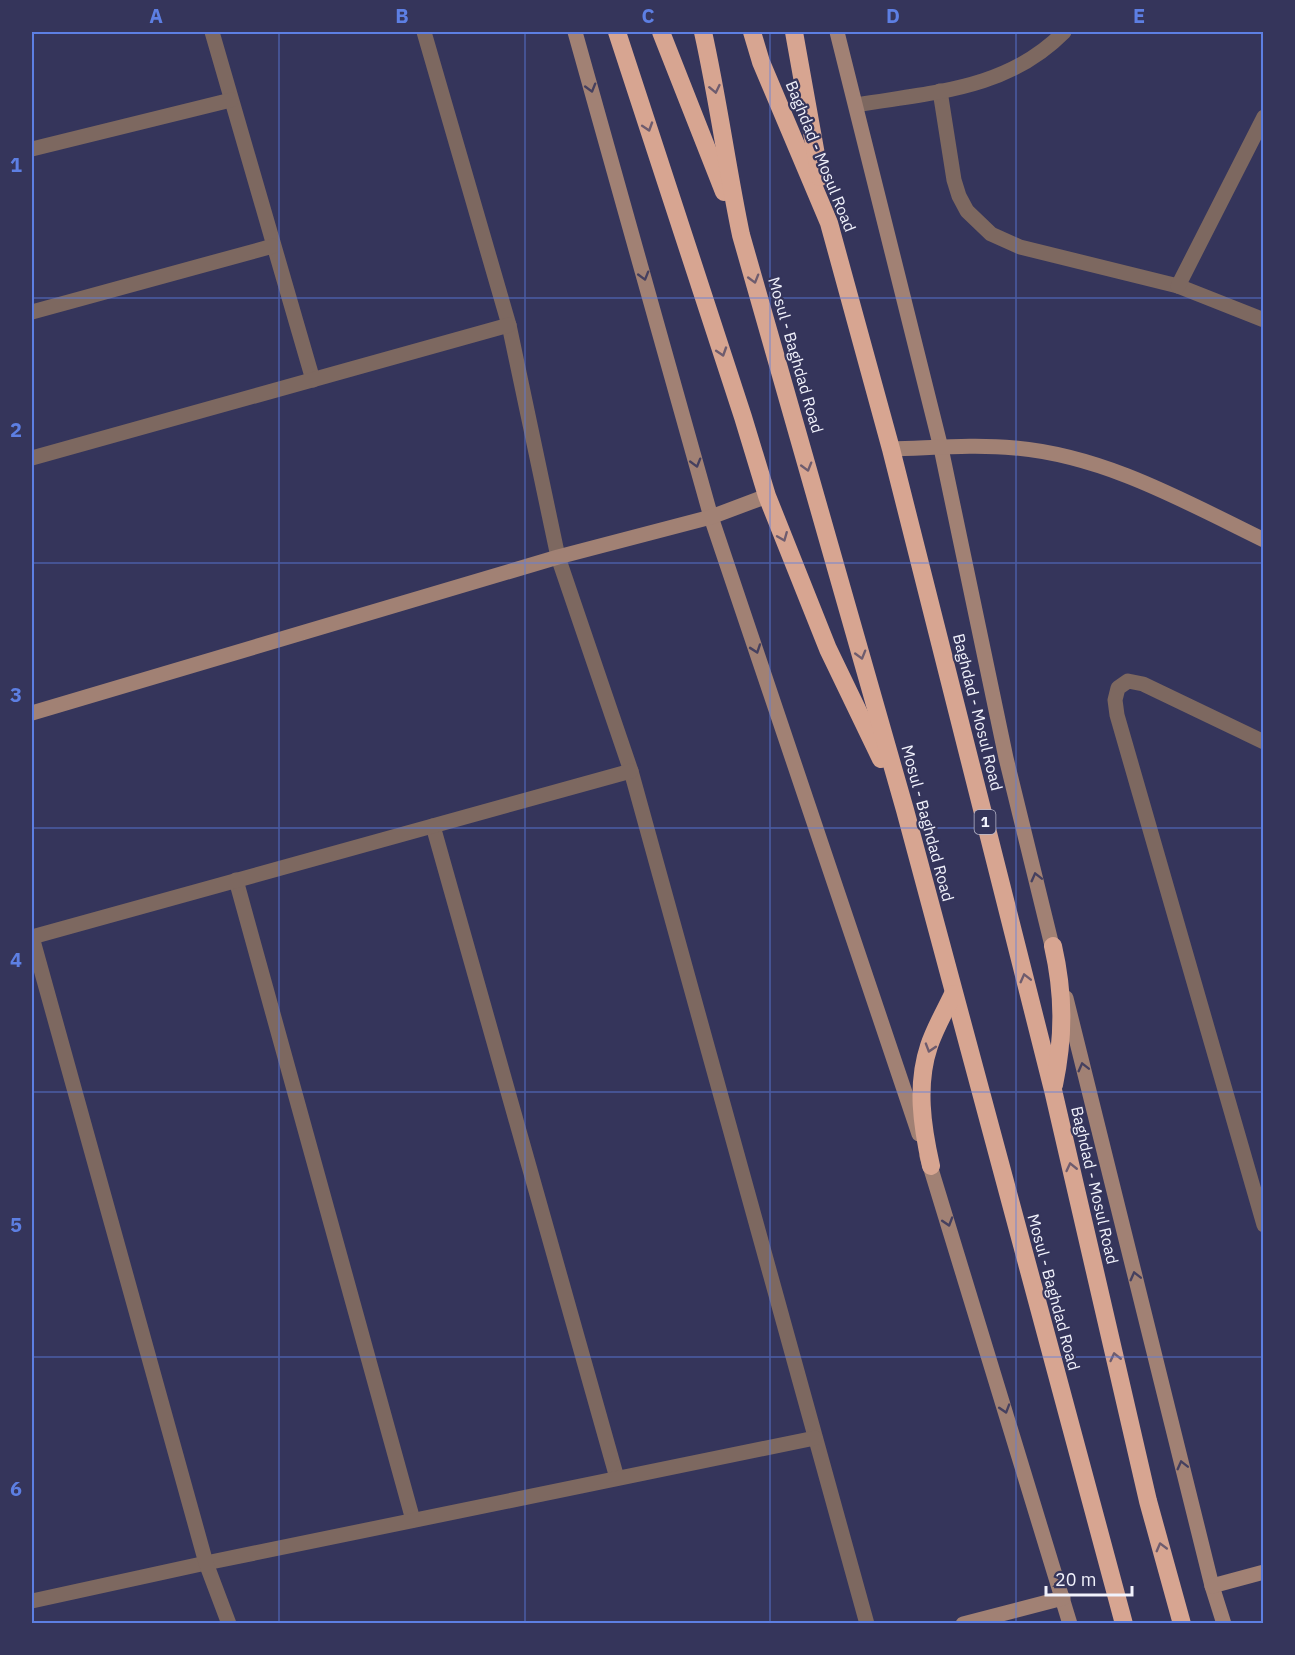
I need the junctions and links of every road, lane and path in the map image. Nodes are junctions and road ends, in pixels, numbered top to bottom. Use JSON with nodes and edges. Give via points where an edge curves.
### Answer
{"nodes":[{"id":1,"x":212,"y":32,"type":"edge"},
{"id":2,"x":424,"y":32,"type":"edge"},
{"id":3,"x":575,"y":32,"type":"edge"},
{"id":4,"x":617,"y":32,"type":"edge"},
{"id":5,"x":662,"y":32,"type":"edge"},
{"id":6,"x":703,"y":32,"type":"edge"},
{"id":7,"x":752,"y":32,"type":"edge"},
{"id":8,"x":794,"y":32,"type":"edge"},
{"id":9,"x":837,"y":32,"type":"edge"},
{"id":10,"x":1064,"y":32,"type":"edge"},
{"id":11,"x":940,"y":91,"type":"junction"},
{"id":12,"x":231,"y":100,"type":"junction"},
{"id":13,"x":856,"y":105,"type":"junction"},
{"id":14,"x":1263,"y":117,"type":"edge"},
{"id":15,"x":32,"y":149,"type":"edge"},
{"id":16,"x":829,"y":223,"type":"junction"},
{"id":17,"x":741,"y":235,"type":"junction"},
{"id":18,"x":273,"y":246,"type":"junction"},
{"id":19,"x":1178,"y":286,"type":"junction"},
{"id":20,"x":32,"y":312,"type":"edge"},
{"id":21,"x":1263,"y":320,"type":"edge"},
{"id":22,"x":509,"y":325,"type":"junction"},
{"id":23,"x":313,"y":380,"type":"junction"},
{"id":24,"x":941,"y":448,"type":"junction"},
{"id":25,"x":891,"y":449,"type":"junction"},
{"id":26,"x":32,"y":458,"type":"edge"},
{"id":27,"x":767,"y":496,"type":"junction"},
{"id":28,"x":711,"y":517,"type":"junction"},
{"id":29,"x":1263,"y":540,"type":"edge"},
{"id":30,"x":558,"y":557,"type":"junction"},
{"id":31,"x":32,"y":713,"type":"edge"},
{"id":32,"x":1263,"y":742,"type":"edge"},
{"id":33,"x":631,"y":771,"type":"junction"},
{"id":34,"x":905,"y":810,"type":"junction"},
{"id":35,"x":433,"y":826,"type":"junction"},
{"id":36,"x":236,"y":880,"type":"junction"},
{"id":37,"x":1053,"y":946,"type":"junction"},
{"id":38,"x":953,"y":994,"type":"junction"},
{"id":39,"x":1053,"y":1090,"type":"junction"},
{"id":40,"x":930,"y":1166,"type":"junction"},
{"id":41,"x":1263,"y":1225,"type":"edge"},
{"id":42,"x":815,"y":1437,"type":"junction"},
{"id":43,"x":617,"y":1478,"type":"junction"},
{"id":44,"x":413,"y":1520,"type":"junction"},
{"id":45,"x":206,"y":1563,"type":"junction"},
{"id":46,"x":1263,"y":1572,"type":"edge"},
{"id":47,"x":1212,"y":1586,"type":"junction"},
{"id":48,"x":1063,"y":1598,"type":"junction"},
{"id":49,"x":32,"y":1601,"type":"edge"},
{"id":50,"x":229,"y":1623,"type":"edge"},
{"id":51,"x":867,"y":1623,"type":"edge"},
{"id":52,"x":963,"y":1623,"type":"edge"},
{"id":53,"x":1070,"y":1623,"type":"edge"},
{"id":54,"x":1124,"y":1623,"type":"edge"},
{"id":55,"x":1182,"y":1623,"type":"edge"},
{"id":56,"x":1224,"y":1623,"type":"edge"}],
"edges":[{"from":1,"to":12,"type":"street"},
{"from":2,"to":22,"type":"street"},
{"from":3,"to":28,"type":"main road","one_way":true},
{"from":4,"to":27,"type":"highway","one_way":true},
{"from":5,"to":17,"type":"highway"},
{"from":6,"to":17,"type":"highway","name":"Mosul - Baghdad Road","one_way":true},
{"from":7,"to":16,"type":"highway","name":"Baghdad - Mosul Road","number":"1"},
{"from":8,"to":16,"type":"highway"},
{"from":9,"to":13,"type":"main road"},
{"from":10,"to":11,"type":"street","via":[[1016,69],[973,85]]},
{"from":11,"to":13,"type":"street"},
{"from":11,"to":19,"type":"street","via":[[959,196],[991,234],[1020,247]]},
{"from":12,"to":15,"type":"street"},
{"from":12,"to":18,"type":"street"},
{"from":13,"to":24,"type":"main road"},
{"from":14,"to":19,"type":"street"},
{"from":16,"to":25,"type":"highway","name":"Baghdad - Mosul Road","number":"1"},
{"from":17,"to":34,"type":"highway","name":"Mosul - Baghdad Road","one_way":true},
{"from":18,"to":20,"type":"street"},
{"from":18,"to":23,"type":"street"},
{"from":19,"to":21,"type":"street"},
{"from":22,"to":23,"type":"street"},
{"from":22,"to":30,"type":"street"},
{"from":23,"to":26,"type":"street"},
{"from":24,"to":25,"type":"main road"},
{"from":24,"to":29,"type":"main road","via":[[1015,448],[1087,461],[1122,473]]},
{"from":37,"to":24,"type":"main road","one_way":true,"via":[[1006,758]]},
{"from":39,"to":25,"type":"highway","name":"Baghdad - Mosul Road","number":"1","one_way":true},
{"from":27,"to":28,"type":"main road"},
{"from":27,"to":34,"type":"highway","one_way":true,"via":[[828,649]]},
{"from":28,"to":30,"type":"main road"},
{"from":28,"to":40,"type":"main road","one_way":true},
{"from":30,"to":31,"type":"main road"},
{"from":30,"to":33,"type":"street"},
{"from":32,"to":41,"type":"street","via":[[1143,684],[1128,681],[1118,688],[1117,715]]},
{"from":33,"to":35,"type":"street"},
{"from":33,"to":42,"type":"street"},
{"from":34,"to":38,"type":"highway","name":"Mosul - Baghdad Road"},
{"from":35,"to":36,"type":"street"},
{"from":35,"to":43,"type":"street"},
{"from":36,"to":44,"type":"street"},
{"from":36,"to":45,"type":"street","via":[[32,937]]},
{"from":37,"to":39,"type":"highway","via":[[1059,974],[1062,1032]]},
{"from":47,"to":37,"type":"main road","one_way":true},
{"from":38,"to":40,"type":"highway","one_way":true,"via":[[929,1045],[922,1076],[921,1108]]},
{"from":38,"to":54,"type":"highway","name":"Mosul - Baghdad Road"},
{"from":55,"to":39,"type":"highway","name":"Baghdad - Mosul Road","number":"1","one_way":true,"via":[[1148,1501]]},
{"from":40,"to":48,"type":"main road","one_way":true},
{"from":42,"to":43,"type":"street"},
{"from":42,"to":51,"type":"street"},
{"from":43,"to":44,"type":"street"},
{"from":44,"to":45,"type":"street"},
{"from":45,"to":49,"type":"street"},
{"from":45,"to":50,"type":"street"},
{"from":46,"to":47,"type":"main road"},
{"from":47,"to":56,"type":"main road"},
{"from":48,"to":52,"type":"main road"},
{"from":48,"to":53,"type":"main road"}]}
